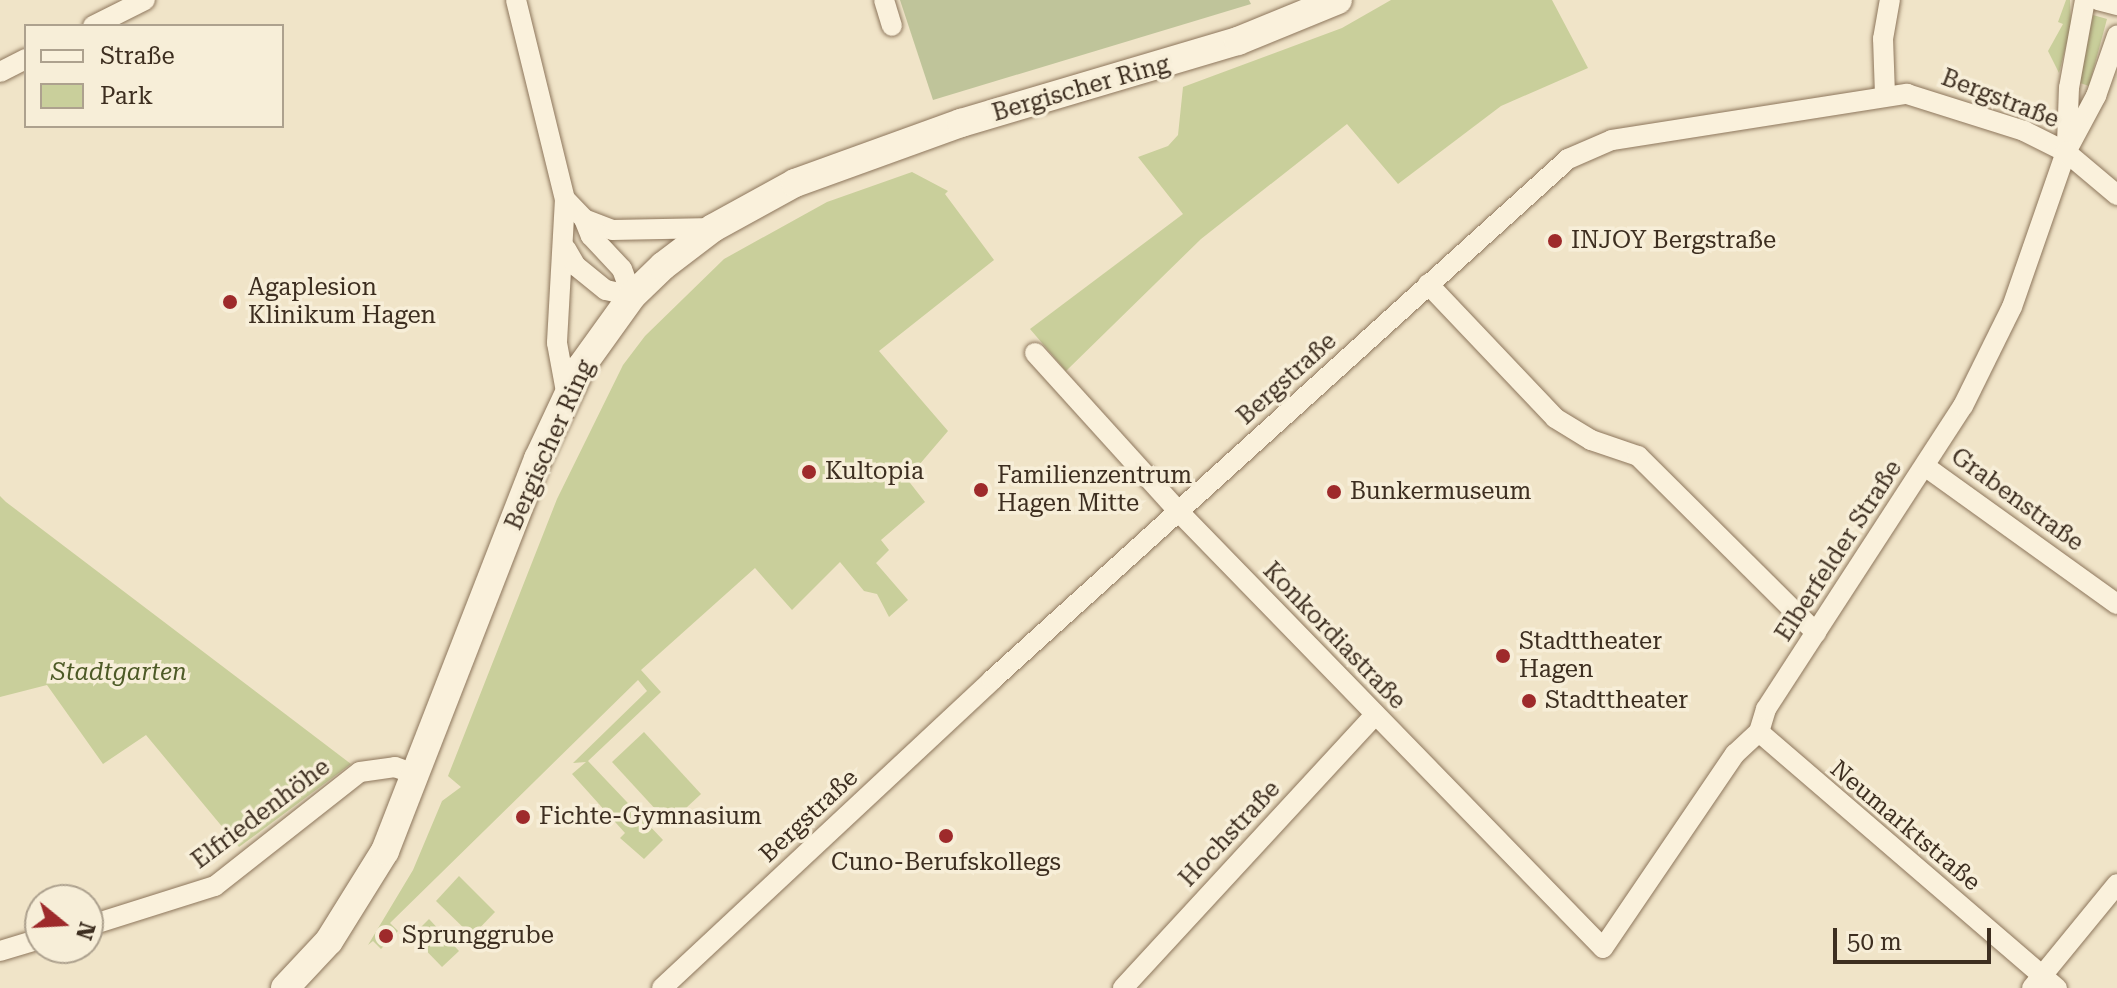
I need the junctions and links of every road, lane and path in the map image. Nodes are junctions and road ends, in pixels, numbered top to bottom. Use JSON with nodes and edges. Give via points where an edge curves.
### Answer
{"nodes":[{"id":1,"x":145,"y":0,"type":"edge"},
{"id":2,"x":516,"y":0,"type":"edge"},
{"id":3,"x":884,"y":0,"type":"edge"},
{"id":4,"x":1338,"y":0,"type":"edge"},
{"id":5,"x":1890,"y":0,"type":"edge"},
{"id":6,"x":2085,"y":0,"type":"edge"},
{"id":7,"x":2098,"y":0,"type":"edge"},
{"id":8,"x":2117,"y":5,"type":"edge"},
{"id":9,"x":97,"y":24,"type":"edge"},
{"id":10,"x":892,"y":26,"type":"dead end"},
{"id":11,"x":2117,"y":36,"type":"edge"},
{"id":12,"x":24,"y":60,"type":"edge"},
{"id":13,"x":0,"y":72,"type":"edge"},
{"id":14,"x":1885,"y":95,"type":"junction"},
{"id":15,"x":2066,"y":152,"type":"junction"},
{"id":16,"x":2117,"y":195,"type":"edge"},
{"id":17,"x":565,"y":199,"type":"junction"},
{"id":18,"x":584,"y":219,"type":"junction"},
{"id":19,"x":713,"y":228,"type":"junction"},
{"id":20,"x":566,"y":249,"type":"junction"},
{"id":21,"x":1428,"y":284,"type":"junction"},
{"id":22,"x":632,"y":296,"type":"junction"},
{"id":23,"x":1035,"y":353,"type":"dead end"},
{"id":24,"x":567,"y":397,"type":"junction"},
{"id":25,"x":1926,"y":467,"type":"junction"},
{"id":26,"x":1179,"y":512,"type":"junction"},
{"id":27,"x":2117,"y":604,"type":"edge"},
{"id":28,"x":1816,"y":633,"type":"junction"},
{"id":29,"x":1375,"y":715,"type":"junction"},
{"id":30,"x":1759,"y":732,"type":"junction"},
{"id":31,"x":417,"y":775,"type":"junction"},
{"id":32,"x":2117,"y":884,"type":"edge"},
{"id":33,"x":104,"y":921,"type":"edge"},
{"id":34,"x":24,"y":944,"type":"edge"},
{"id":35,"x":1603,"y":948,"type":"joint"},
{"id":36,"x":0,"y":951,"type":"edge"},
{"id":37,"x":2044,"y":984,"type":"edge"},
{"id":38,"x":287,"y":987,"type":"edge"},
{"id":39,"x":662,"y":988,"type":"edge"},
{"id":40,"x":1123,"y":988,"type":"edge"}],
"edges":[{"from":1,"to":9,"type":"street"},
{"from":2,"to":17,"type":"street"},
{"from":3,"to":10,"type":"street"},
{"from":4,"to":19,"type":"main road","name":"Bergischer Ring","via":[[1238,41],[849,162],[785,187]]},
{"from":5,"to":14,"type":"street","via":[[1883,39]]},
{"from":6,"to":15,"type":"street","name":"Elberfelder Straße","via":[[2069,88]]},
{"from":7,"to":8,"type":"street"},
{"from":11,"to":15,"type":"street","name":"Elberfelder Straße","via":[[2096,96]]},
{"from":12,"to":13,"type":"street"},
{"from":14,"to":15,"type":"street","name":"Bergstraße","via":[[1937,101]]},
{"from":14,"to":21,"type":"street","name":"Bergstraße","via":[[1612,140],[1590,149],[1568,159],[1530,190]]},
{"from":15,"to":16,"type":"street","name":"Bergstraße"},
{"from":15,"to":25,"type":"street","name":"Elberfelder Straße","via":[[2012,307]]},
{"from":17,"to":18,"type":"street"},
{"from":17,"to":20,"type":"street"},
{"from":18,"to":19,"type":"street","via":[[634,233]]},
{"from":18,"to":22,"type":"street","via":[[591,236],[622,269]]},
{"from":19,"to":22,"type":"main road","name":"Bergischer Ring"},
{"from":20,"to":22,"type":"street","via":[[576,266],[606,290]]},
{"from":20,"to":24,"type":"street","via":[[557,343]]},
{"from":21,"to":26,"type":"street","name":"Bergstraße"},
{"from":21,"to":28,"type":"street","via":[[1555,418],[1591,440],[1638,456]]},
{"from":22,"to":24,"type":"main road","name":"Bergischer Ring","via":[[581,367]]},
{"from":23,"to":26,"type":"street","name":"Konkordiastraße"},
{"from":24,"to":31,"type":"main road","name":"Bergischer Ring"},
{"from":25,"to":27,"type":"street","name":"Grabenstraße"},
{"from":25,"to":28,"type":"street","name":"Elberfelder Straße"},
{"from":26,"to":29,"type":"street","name":"Konkordiastraße"},
{"from":26,"to":39,"type":"street","name":"Bergstraße"},
{"from":28,"to":30,"type":"street","name":"Elberfelder Straße","via":[[1760,718]]},
{"from":29,"to":35,"type":"street","name":"Konkordiastraße"},
{"from":29,"to":40,"type":"street","name":"Hochstraße"},
{"from":30,"to":35,"type":"street","name":"Elberfelder Straße","via":[[1735,754]]},
{"from":30,"to":37,"type":"street","name":"Neumarktstraße"},
{"from":31,"to":33,"type":"street","name":"Elfriedenhöhe","via":[[395,767],[360,772],[215,886]]},
{"from":31,"to":38,"type":"main road","name":"Bergischer Ring","via":[[360,896]]},
{"from":32,"to":37,"type":"street"},
{"from":34,"to":36,"type":"street"}]}
